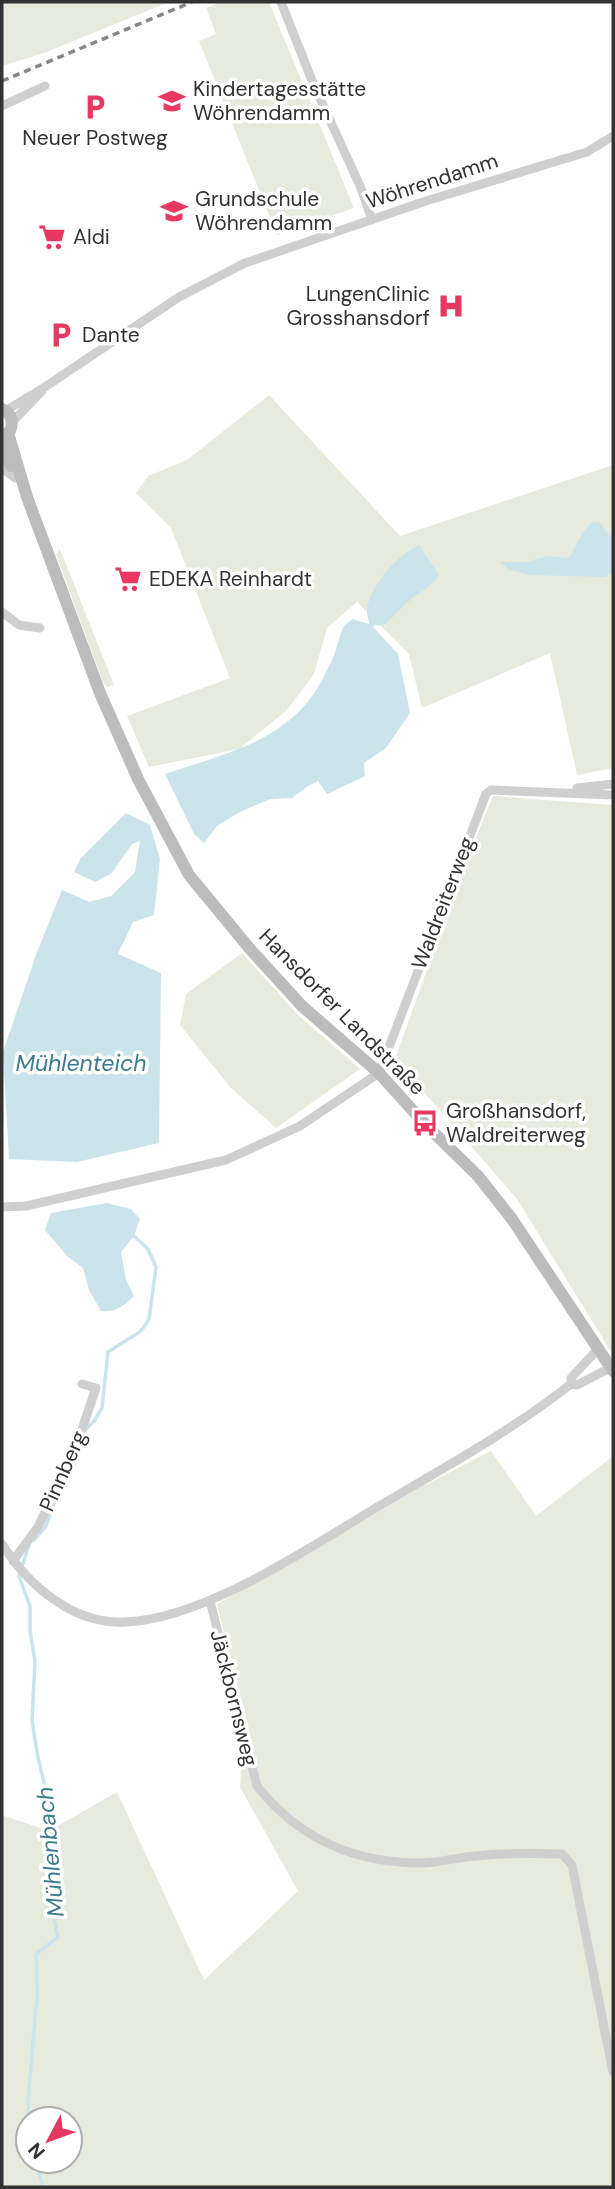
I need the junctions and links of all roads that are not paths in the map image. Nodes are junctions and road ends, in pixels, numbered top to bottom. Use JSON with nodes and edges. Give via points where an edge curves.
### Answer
{"nodes":[{"id":1,"x":281,"y":2,"type":"edge"},
{"id":2,"x":45,"y":86,"type":"dead end"},
{"id":3,"x":2,"y":106,"type":"edge"},
{"id":4,"x":613,"y":136,"type":"edge"},
{"id":5,"x":372,"y":220,"type":"junction"},
{"id":6,"x":5,"y":426,"type":"edge"},
{"id":7,"x":2,"y":468,"type":"edge"},
{"id":8,"x":15,"y":478,"type":"junction"},
{"id":9,"x":27,"y":497,"type":"junction"},
{"id":10,"x":2,"y":612,"type":"edge"},
{"id":11,"x":40,"y":628,"type":"dead end"},
{"id":12,"x":613,"y":784,"type":"edge"},
{"id":13,"x":550,"y":791,"type":"junction"},
{"id":14,"x":613,"y":795,"type":"edge"},
{"id":15,"x":379,"y":1073,"type":"junction"},
{"id":16,"x":2,"y":1208,"type":"edge"},
{"id":17,"x":597,"y":1350,"type":"junction"},
{"id":18,"x":612,"y":1369,"type":"edge"},
{"id":19,"x":82,"y":1384,"type":"dead end"},
{"id":20,"x":571,"y":1384,"type":"junction"},
{"id":21,"x":2,"y":1544,"type":"edge"},
{"id":22,"x":13,"y":1561,"type":"junction"},
{"id":23,"x":210,"y":1601,"type":"junction"},
{"id":24,"x":613,"y":2072,"type":"edge"}],
"edges":[{"from":1,"to":5,"type":"street"},
{"from":2,"to":3,"type":"street"},
{"from":4,"to":5,"type":"street","name":"Wöhrendamm","via":[[587,152]]},
{"from":5,"to":6,"type":"street","name":"Wöhrendamm","via":[[270,253],[179,297],[46,387]]},
{"from":6,"to":8,"type":"main road","name":"Hansdorfer Landstraße"},
{"from":6,"to":9,"type":"main road","name":"Hansdorfer Landstraße"},
{"from":7,"to":8,"type":"street"},
{"from":8,"to":9,"type":"main road","name":"Hansdorfer Landstraße"},
{"from":9,"to":15,"type":"main road","name":"Hansdorfer Landstraße","via":[[119,737],[189,875],[302,1006]]},
{"from":10,"to":11,"type":"street","via":[[19,625]]},
{"from":12,"to":13,"type":"street","name":"Waldreiterweg"},
{"from":13,"to":14,"type":"street","name":"Waldreiterweg"},
{"from":13,"to":15,"type":"street","name":"Waldreiterweg","via":[[491,790],[486,794]]},
{"from":15,"to":16,"type":"street","via":[[300,1126],[226,1160]]},
{"from":15,"to":17,"type":"main road","name":"Hansdorfer Landstraße","via":[[478,1176]]},
{"from":17,"to":18,"type":"main road","name":"Hansdorfer Landstraße"},
{"from":17,"to":20,"type":"street","name":"Jäckbornsweg","via":[[571,1378]]},
{"from":18,"to":20,"type":"street","name":"Jäckbornsweg"},
{"from":19,"to":22,"type":"street","name":"Pinnberg","via":[[96,1388],[76,1447],[38,1527]]},
{"from":20,"to":23,"type":"street","name":"Jäckbornsweg","via":[[488,1442]]},
{"from":21,"to":22,"type":"street"},
{"from":22,"to":23,"type":"street","via":[[55,1601],[98,1620],[152,1619]]},
{"from":23,"to":24,"type":"street","name":"Jäckbornsweg","via":[[257,1786],[274,1807],[320,1841],[381,1860],[424,1863],[530,1853],[562,1854],[572,1865]]}]}
